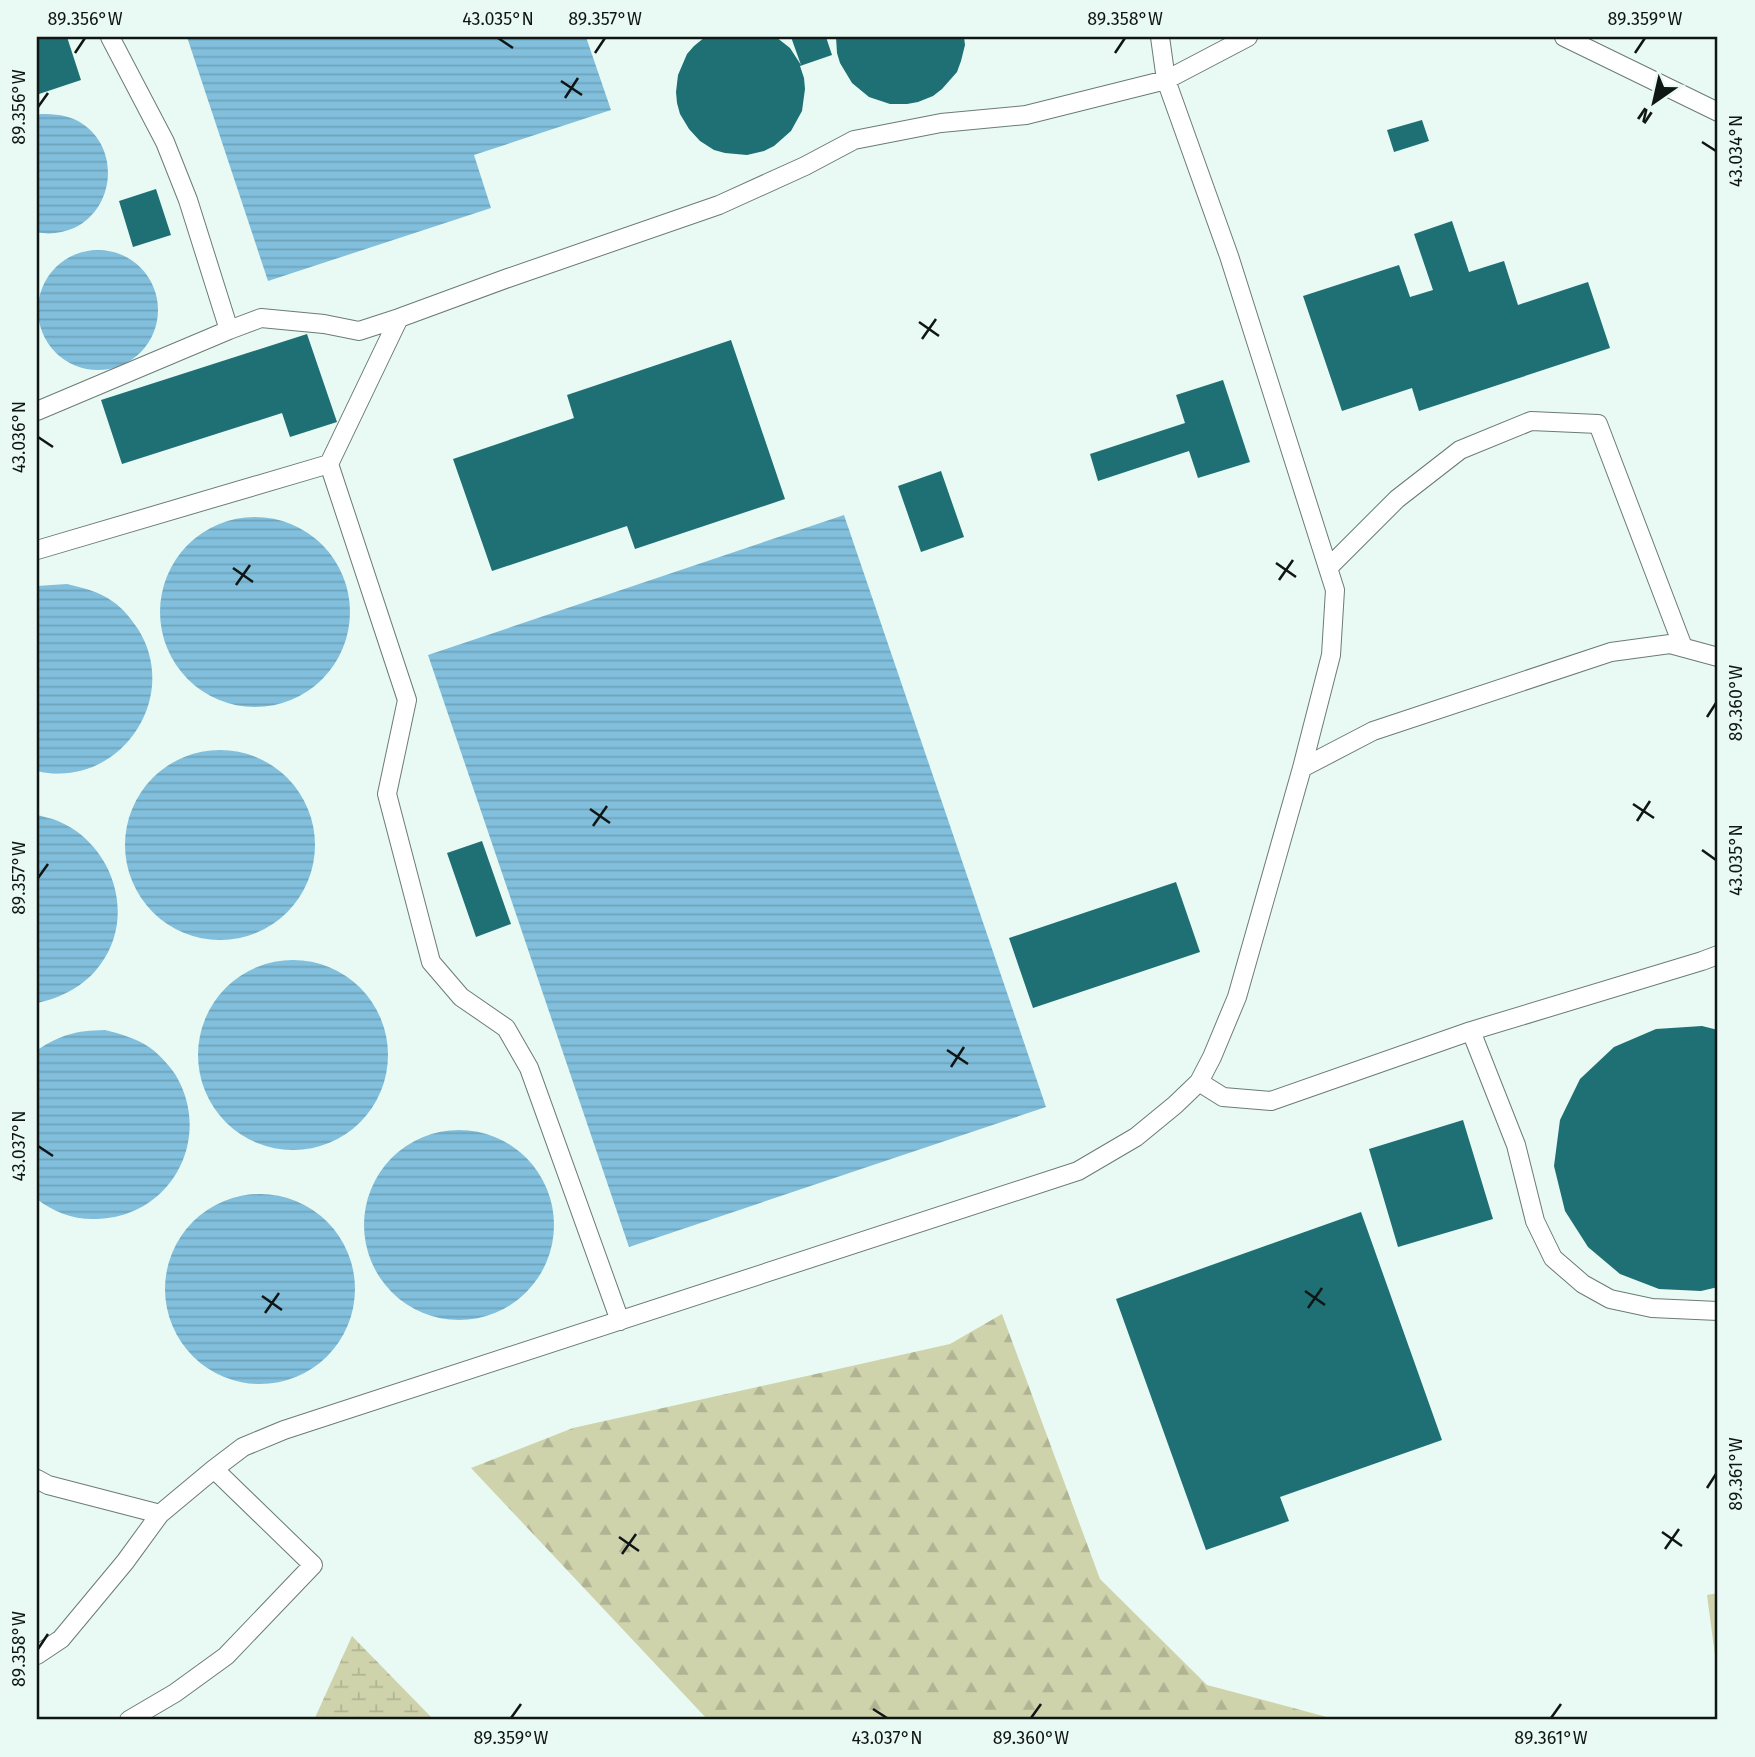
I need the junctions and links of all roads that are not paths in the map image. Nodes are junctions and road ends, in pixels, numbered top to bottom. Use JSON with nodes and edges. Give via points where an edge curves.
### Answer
{"nodes":[{"id":1,"x":110,"y":37,"type":"edge"},
{"id":2,"x":1160,"y":37,"type":"edge"},
{"id":3,"x":1248,"y":37,"type":"edge"},
{"id":4,"x":1564,"y":37,"type":"edge"},
{"id":5,"x":1166,"y":80,"type":"junction"},
{"id":6,"x":1718,"y":112,"type":"edge"},
{"id":7,"x":399,"y":318,"type":"junction"},
{"id":8,"x":229,"y":330,"type":"junction"},
{"id":9,"x":37,"y":411,"type":"edge"},
{"id":10,"x":329,"y":464,"type":"junction"},
{"id":11,"x":37,"y":550,"type":"edge"},
{"id":12,"x":1328,"y":568,"type":"junction"},
{"id":13,"x":1683,"y":647,"type":"junction"},
{"id":14,"x":1718,"y":657,"type":"edge"},
{"id":15,"x":1302,"y":768,"type":"junction"},
{"id":16,"x":1718,"y":955,"type":"edge"},
{"id":17,"x":1471,"y":1031,"type":"junction"},
{"id":18,"x":1199,"y":1082,"type":"junction"},
{"id":19,"x":1718,"y":1311,"type":"edge"},
{"id":20,"x":620,"y":1321,"type":"junction"},
{"id":21,"x":214,"y":1468,"type":"junction"},
{"id":22,"x":37,"y":1479,"type":"edge"},
{"id":23,"x":160,"y":1514,"type":"junction"},
{"id":24,"x":37,"y":1655,"type":"edge"},
{"id":25,"x":129,"y":1720,"type":"edge"}],
"edges":[{"from":1,"to":8,"type":"lane","via":[[165,142]]},
{"from":2,"to":5,"type":"lane"},
{"from":3,"to":5,"type":"lane"},
{"from":4,"to":6,"type":"lane"},
{"from":5,"to":7,"type":"lane","via":[[1026,115],[941,123],[853,140],[719,205]]},
{"from":5,"to":12,"type":"lane","via":[[1229,256]]},
{"from":7,"to":8,"type":"lane","via":[[359,331],[261,318]]},
{"from":7,"to":10,"type":"lane"},
{"from":8,"to":9,"type":"lane"},
{"from":10,"to":11,"type":"lane"},
{"from":10,"to":20,"type":"lane","via":[[407,700],[387,794],[431,962],[461,997],[506,1028],[518,1047]]},
{"from":12,"to":13,"type":"lane","via":[[1397,499],[1460,450],[1531,421],[1598,424]]},
{"from":12,"to":15,"type":"lane","via":[[1335,590],[1331,655]]},
{"from":13,"to":14,"type":"lane"},
{"from":13,"to":15,"type":"lane","via":[[1670,644],[1611,652],[1373,731]]},
{"from":15,"to":18,"type":"lane","via":[[1237,997]]},
{"from":16,"to":17,"type":"lane"},
{"from":17,"to":18,"type":"lane","via":[[1271,1101],[1223,1097]]},
{"from":17,"to":19,"type":"lane","via":[[1516,1145],[1535,1220],[1553,1258],[1583,1284],[1610,1299],[1652,1308]]},
{"from":18,"to":20,"type":"lane","via":[[1136,1138],[1078,1171]]},
{"from":20,"to":21,"type":"lane","via":[[284,1430],[243,1447]]},
{"from":21,"to":23,"type":"lane"},
{"from":21,"to":25,"type":"lane","via":[[313,1565],[226,1656]]},
{"from":22,"to":23,"type":"lane"},
{"from":23,"to":24,"type":"lane","via":[[61,1639]]}]}
